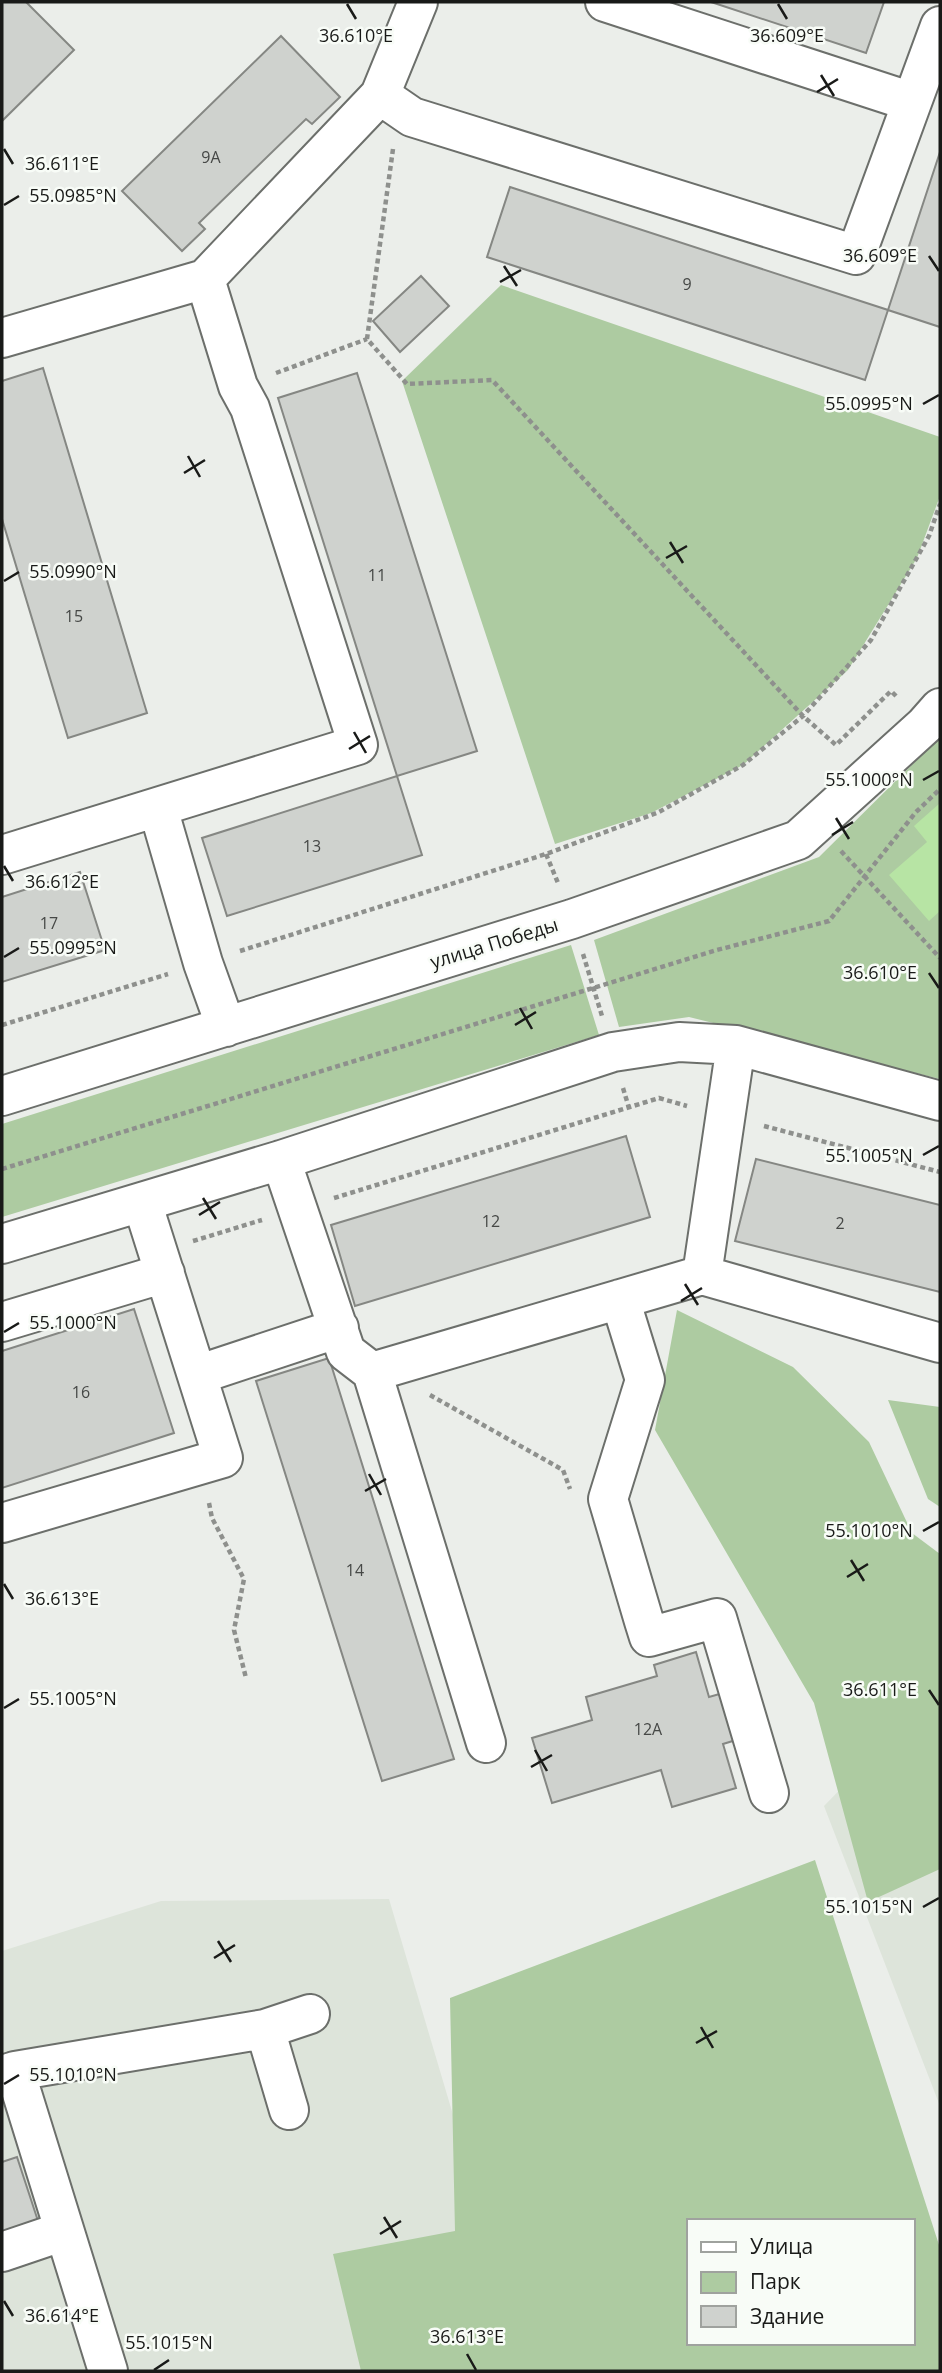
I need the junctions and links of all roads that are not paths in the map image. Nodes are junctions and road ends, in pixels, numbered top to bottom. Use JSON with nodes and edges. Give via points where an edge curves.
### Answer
{"nodes":[{"id":1,"x":418,"y":2,"type":"edge"},
{"id":2,"x":605,"y":2,"type":"edge"},
{"id":3,"x":937,"y":44,"type":"edge"},
{"id":4,"x":389,"y":101,"type":"junction"},
{"id":5,"x":912,"y":102,"type":"junction"},
{"id":6,"x":205,"y":279,"type":"junction"},
{"id":7,"x":2,"y":338,"type":"edge"},
{"id":8,"x":932,"y":717,"type":"edge"},
{"id":9,"x":158,"y":808,"type":"junction"},
{"id":10,"x":2,"y":855,"type":"edge"},
{"id":11,"x":226,"y":1027,"type":"junction"},
{"id":12,"x":736,"y":1045,"type":"junction"},
{"id":13,"x":2,"y":1096,"type":"edge"},
{"id":14,"x":940,"y":1101,"type":"edge"},
{"id":15,"x":281,"y":1160,"type":"junction"},
{"id":16,"x":142,"y":1202,"type":"junction"},
{"id":17,"x":2,"y":1244,"type":"edge"},
{"id":18,"x":174,"y":1258,"type":"junction"},
{"id":19,"x":702,"y":1275,"type":"junction"},
{"id":20,"x":620,"y":1299,"type":"junction"},
{"id":21,"x":2,"y":1322,"type":"edge"},
{"id":22,"x":339,"y":1328,"type":"junction"},
{"id":23,"x":940,"y":1343,"type":"edge"},
{"id":24,"x":372,"y":1372,"type":"junction"},
{"id":25,"x":197,"y":1375,"type":"junction"},
{"id":26,"x":2,"y":1523,"type":"edge"},
{"id":27,"x":486,"y":1743,"type":"dead end"},
{"id":28,"x":769,"y":1793,"type":"dead end"},
{"id":29,"x":310,"y":2014,"type":"dead end"},
{"id":30,"x":265,"y":2029,"type":"junction"},
{"id":31,"x":8,"y":2073,"type":"edge"},
{"id":32,"x":289,"y":2110,"type":"dead end"},
{"id":33,"x":64,"y":2231,"type":"junction"},
{"id":34,"x":2,"y":2252,"type":"edge"},
{"id":35,"x":108,"y":2371,"type":"edge"}],
"edges":[{"from":1,"to":4,"type":"street"},
{"from":2,"to":5,"type":"street"},
{"from":3,"to":5,"type":"street"},
{"from":4,"to":5,"type":"street","via":[[412,117],[856,255]]},
{"from":4,"to":6,"type":"street"},
{"from":6,"to":7,"type":"street"},
{"from":6,"to":9,"type":"street","via":[[358,745]]},
{"from":8,"to":11,"type":"street","name":"улица Победы","via":[[798,840],[572,919]]},
{"from":9,"to":10,"type":"street"},
{"from":9,"to":11,"type":"street"},
{"from":11,"to":13,"type":"street","name":"улица Победы"},
{"from":12,"to":14,"type":"street"},
{"from":12,"to":15,"type":"street","via":[[679,1042],[613,1052]]},
{"from":12,"to":19,"type":"street"},
{"from":15,"to":16,"type":"street"},
{"from":15,"to":22,"type":"street"},
{"from":16,"to":17,"type":"street"},
{"from":16,"to":18,"type":"street"},
{"from":18,"to":21,"type":"street"},
{"from":18,"to":25,"type":"street"},
{"from":19,"to":20,"type":"street"},
{"from":19,"to":23,"type":"street"},
{"from":20,"to":24,"type":"street"},
{"from":20,"to":28,"type":"street","via":[[645,1380],[608,1499],[649,1637],[717,1618]]},
{"from":22,"to":24,"type":"street","via":[[346,1352]]},
{"from":22,"to":25,"type":"street"},
{"from":24,"to":27,"type":"street"},
{"from":25,"to":26,"type":"street","via":[[223,1458]]},
{"from":29,"to":30,"type":"street"},
{"from":30,"to":31,"type":"street"},
{"from":30,"to":32,"type":"street"},
{"from":31,"to":33,"type":"street"},
{"from":33,"to":34,"type":"street"},
{"from":33,"to":35,"type":"street"}]}
